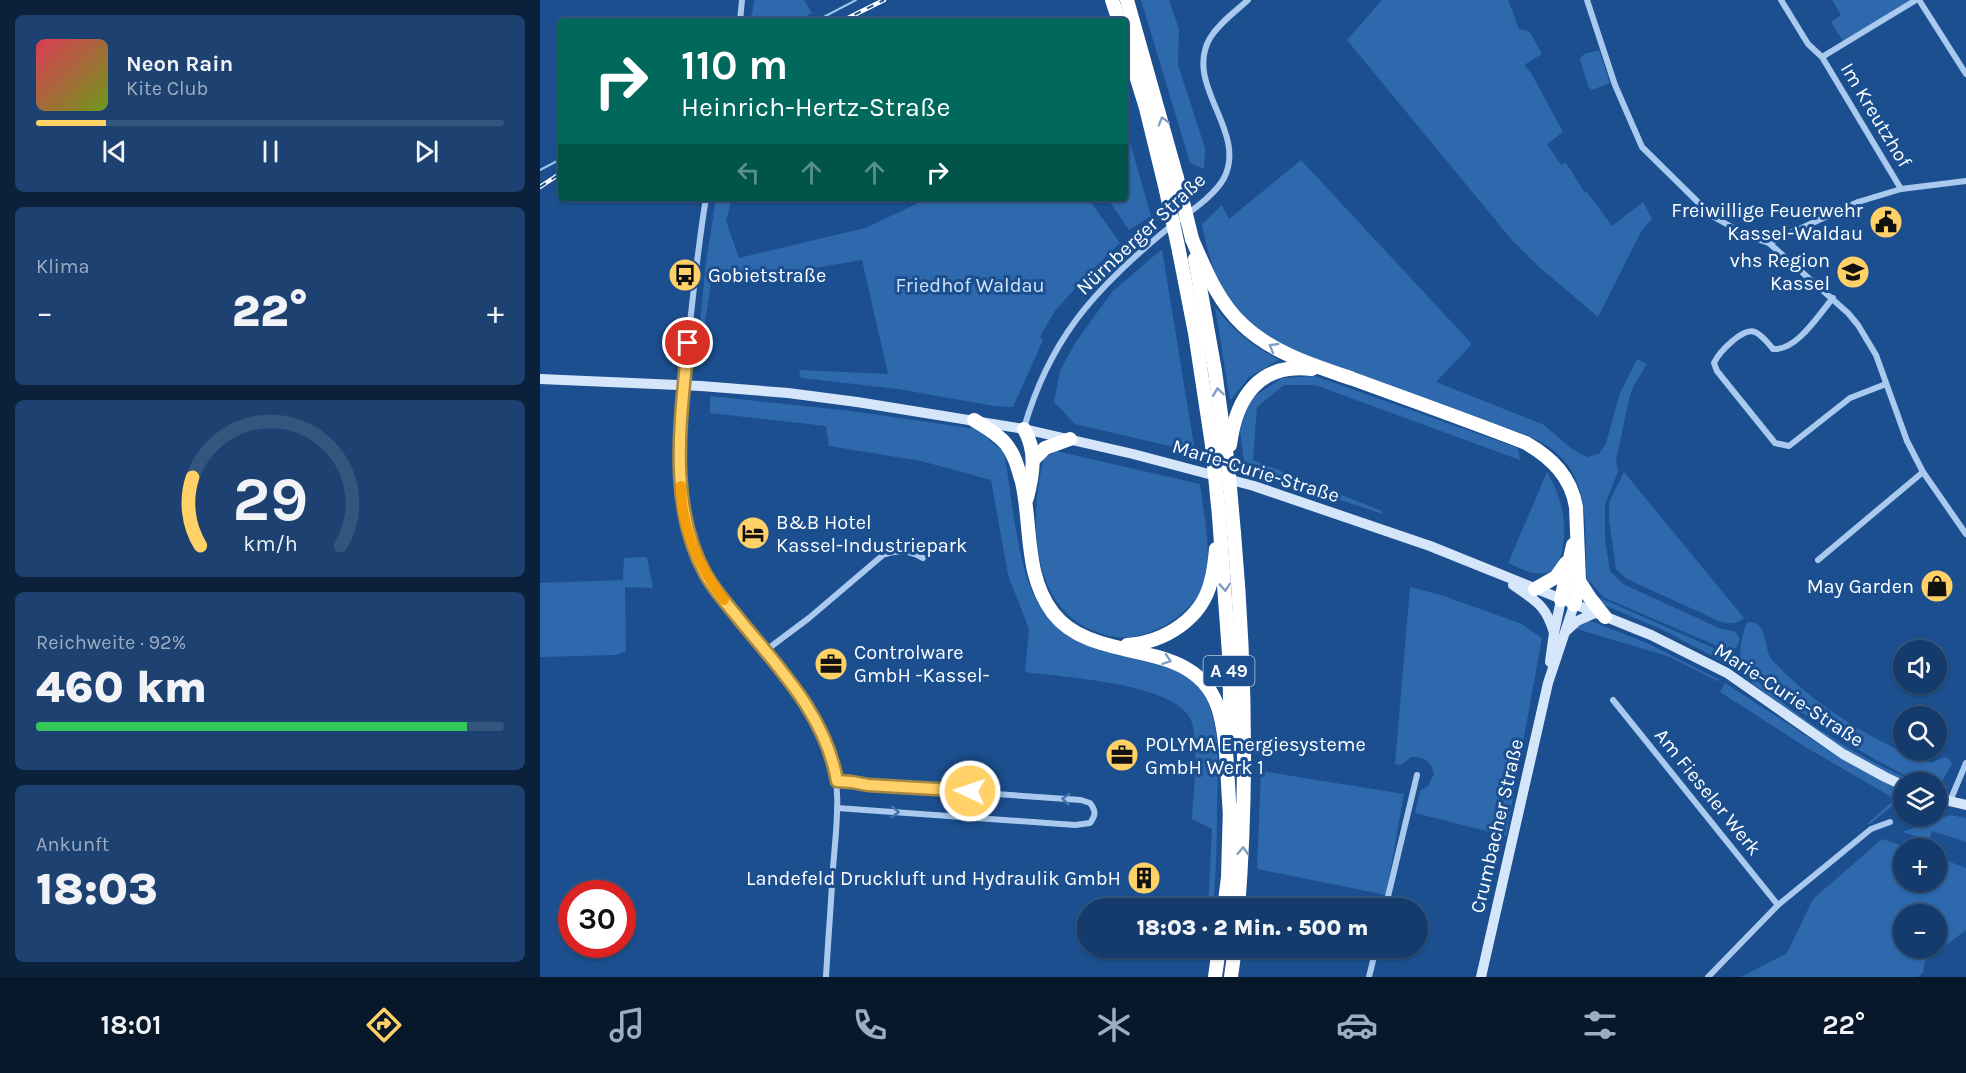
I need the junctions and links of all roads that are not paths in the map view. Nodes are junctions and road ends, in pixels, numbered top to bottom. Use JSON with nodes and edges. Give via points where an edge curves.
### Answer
{"nodes":[{"id":1,"x":742,"y":0,"type":"edge"},
{"id":2,"x":1113,"y":0,"type":"edge"},
{"id":3,"x":1127,"y":0,"type":"edge"},
{"id":4,"x":1248,"y":0,"type":"edge"},
{"id":5,"x":1587,"y":0,"type":"edge"},
{"id":6,"x":1781,"y":0,"type":"edge"},
{"id":7,"x":1918,"y":0,"type":"edge"},
{"id":8,"x":740,"y":18,"type":"edge"},
{"id":9,"x":1118,"y":18,"type":"edge"},
{"id":10,"x":1128,"y":49,"type":"edge"},
{"id":11,"x":1822,"y":57,"type":"junction"},
{"id":12,"x":1966,"y":74,"type":"edge"},
{"id":13,"x":1966,"y":181,"type":"edge"},
{"id":14,"x":1901,"y":189,"type":"junction"},
{"id":15,"x":706,"y":201,"type":"edge"},
{"id":16,"x":1191,"y":239,"type":"junction"},
{"id":17,"x":1769,"y":243,"type":"junction"},
{"id":18,"x":1833,"y":298,"type":"junction"},
{"id":19,"x":1326,"y":371,"type":"junction"},
{"id":20,"x":540,"y":379,"type":"edge"},
{"id":21,"x":1886,"y":384,"type":"junction"},
{"id":22,"x":684,"y":385,"type":"junction"},
{"id":23,"x":974,"y":420,"type":"junction"},
{"id":24,"x":1024,"y":429,"type":"junction"},
{"id":25,"x":1070,"y":439,"type":"junction"},
{"id":26,"x":1228,"y":455,"type":"junction"},
{"id":27,"x":1034,"y":459,"type":"junction"},
{"id":28,"x":1018,"y":466,"type":"junction"},
{"id":29,"x":1923,"y":472,"type":"junction"},
{"id":30,"x":1026,"y":500,"type":"junction"},
{"id":31,"x":1223,"y":526,"type":"junction"},
{"id":32,"x":1577,"y":528,"type":"junction"},
{"id":33,"x":1966,"y":534,"type":"edge"},
{"id":34,"x":923,"y":558,"type":"dead end"},
{"id":35,"x":1569,"y":558,"type":"junction"},
{"id":36,"x":1818,"y":560,"type":"dead end"},
{"id":37,"x":1495,"y":574,"type":"junction"},
{"id":38,"x":1579,"y":581,"type":"junction"},
{"id":39,"x":1535,"y":589,"type":"junction"},
{"id":40,"x":1567,"y":602,"type":"junction"},
{"id":41,"x":1600,"y":615,"type":"junction"},
{"id":42,"x":1566,"y":632,"type":"junction"},
{"id":43,"x":1554,"y":633,"type":"junction"},
{"id":44,"x":1110,"y":646,"type":"junction"},
{"id":45,"x":765,"y":651,"type":"junction"},
{"id":46,"x":1548,"y":683,"type":"junction"},
{"id":47,"x":1612,"y":700,"type":"dead end"},
{"id":48,"x":1966,"y":763,"type":"edge"},
{"id":49,"x":1417,"y":775,"type":"dead end"},
{"id":50,"x":837,"y":781,"type":"junction"},
{"id":51,"x":1893,"y":781,"type":"edge"},
{"id":52,"x":1947,"y":800,"type":"edge"},
{"id":53,"x":1950,"y":801,"type":"junction"},
{"id":54,"x":1966,"y":805,"type":"edge"},
{"id":55,"x":837,"y":808,"type":"junction"},
{"id":56,"x":1230,"y":814,"type":"junction"},
{"id":57,"x":1890,"y":822,"type":"dead end"},
{"id":58,"x":1225,"y":898,"type":"edge"},
{"id":59,"x":1239,"y":898,"type":"edge"},
{"id":60,"x":1388,"y":898,"type":"edge"},
{"id":61,"x":1778,"y":905,"type":"junction"},
{"id":62,"x":1218,"y":958,"type":"edge"},
{"id":63,"x":1234,"y":958,"type":"edge"},
{"id":64,"x":1374,"y":958,"type":"edge"},
{"id":65,"x":1712,"y":975,"type":"edge"},
{"id":66,"x":826,"y":977,"type":"edge"},
{"id":67,"x":1215,"y":977,"type":"edge"},
{"id":68,"x":1231,"y":977,"type":"edge"},
{"id":69,"x":1369,"y":977,"type":"edge"},
{"id":70,"x":1481,"y":977,"type":"edge"}],
"edges":[{"from":1,"to":8,"type":"street"},
{"from":2,"to":9,"type":"highway"},
{"from":16,"to":3,"type":"highway","number":"A 49","one_way":true,"bridge":true,"via":[[1178,178]]},
{"from":4,"to":24,"type":"street","name":"Nürnberger Straße","via":[[1216,29],[1205,52],[1208,90],[1226,136],[1225,175],[1209,195],[1138,253],[1086,305],[1049,364]]},
{"from":5,"to":17,"type":"street","via":[[1615,85],[1642,147],[1712,216]]},
{"from":6,"to":11,"type":"street","name":"Im Kreutzhof","via":[[1808,44]]},
{"from":7,"to":11,"type":"street","name":"Im Kreutzhof"},
{"from":7,"to":12,"type":"street"},
{"from":10,"to":31,"type":"highway","number":"A 49","bridge":true,"via":[[1179,251]]},
{"from":11,"to":14,"type":"street","name":"Im Kreutzhof"},
{"from":13,"to":14,"type":"street"},
{"from":14,"to":17,"type":"street","via":[[1858,202]]},
{"from":15,"to":22,"type":"street"},
{"from":19,"to":16,"type":"highway","one_way":true,"via":[[1269,345],[1243,325],[1218,295]]},
{"from":26,"to":16,"type":"highway","number":"A 49","one_way":true},
{"from":17,"to":18,"type":"street"},
{"from":18,"to":21,"type":"street","via":[[1865,336]]},
{"from":18,"to":21,"type":"street","via":[[1810,327],[1786,347],[1773,349],[1754,331],[1745,332],[1718,354],[1714,363],[1717,371],[1776,443],[1789,446],[1850,398]]},
{"from":19,"to":26,"type":"highway","via":[[1286,369],[1258,382],[1238,409]]},
{"from":19,"to":32,"type":"highway","via":[[1500,433],[1544,454],[1563,474],[1574,495]]},
{"from":20,"to":22,"type":"main road","name":"Marie-Curie-Straße"},
{"from":21,"to":29,"type":"street"},
{"from":22,"to":23,"type":"main road","name":"Marie-Curie-Straße","via":[[788,393]]},
{"from":22,"to":45,"type":"street","via":[[681,492],[693,547],[706,576]]},
{"from":23,"to":24,"type":"main road","name":"Marie-Curie-Straße"},
{"from":23,"to":28,"type":"highway","via":[[1006,445]]},
{"from":24,"to":25,"type":"main road","name":"Marie-Curie-Straße"},
{"from":24,"to":27,"type":"highway"},
{"from":24,"to":28,"type":"highway"},
{"from":25,"to":27,"type":"highway","via":[[1045,448]]},
{"from":25,"to":37,"type":"main road","name":"Marie-Curie-Straße","via":[[1254,486],[1430,546]]},
{"from":26,"to":31,"type":"highway","number":"A 49","bridge":true},
{"from":27,"to":30,"type":"highway"},
{"from":28,"to":30,"type":"highway"},
{"from":29,"to":33,"type":"street"},
{"from":29,"to":36,"type":"street"},
{"from":30,"to":44,"type":"highway","via":[[1032,563],[1043,597],[1065,625],[1079,635]]},
{"from":31,"to":44,"type":"highway","via":[[1207,595],[1193,614],[1162,638],[1143,644]]},
{"from":31,"to":56,"type":"highway","number":"A 49","one_way":true},
{"from":59,"to":31,"type":"highway","number":"A 49","one_way":true,"via":[[1245,692]]},
{"from":32,"to":35,"type":"highway"},
{"from":32,"to":38,"type":"highway"},
{"from":34,"to":45,"type":"street","via":[[912,552],[883,555]]},
{"from":35,"to":39,"type":"highway","via":[[1556,577]]},
{"from":35,"to":40,"type":"highway"},
{"from":37,"to":39,"type":"main road","name":"Marie-Curie-Straße"},
{"from":37,"to":43,"type":"main road","via":[[1546,610]]},
{"from":38,"to":40,"type":"highway"},
{"from":38,"to":41,"type":"highway"},
{"from":39,"to":40,"type":"main road","name":"Marie-Curie-Straße"},
{"from":40,"to":41,"type":"main road","name":"Marie-Curie-Straße"},
{"from":40,"to":42,"type":"main road","name":"Crumbacher Straße"},
{"from":40,"to":43,"type":"main road","name":"Crumbacher Straße"},
{"from":41,"to":42,"type":"main road","via":[[1577,621]]},
{"from":41,"to":51,"type":"main road","name":"Marie-Curie-Straße","via":[[1718,668],[1843,754]]},
{"from":42,"to":46,"type":"main road","name":"Crumbacher Straße"},
{"from":43,"to":46,"type":"main road","name":"Crumbacher Straße"},
{"from":44,"to":56,"type":"highway","one_way":true,"via":[[1179,664],[1208,690],[1220,714]]},
{"from":45,"to":50,"type":"street","via":[[814,717]]},
{"from":46,"to":70,"type":"main road","name":"Crumbacher Straße"},
{"from":47,"to":61,"type":"street","name":"Am Fieseler Werk"},
{"from":48,"to":53,"type":"street"},
{"from":49,"to":60,"type":"street"},
{"from":50,"to":55,"type":"street"},
{"from":55,"to":50,"type":"street","one_way":true,"via":[[1083,825],[1095,816],[1090,803],[1081,800]]},
{"from":52,"to":53,"type":"main road"},
{"from":53,"to":54,"type":"main road"},
{"from":55,"to":66,"type":"street"},
{"from":56,"to":58,"type":"highway","number":"A 49"},
{"from":57,"to":61,"type":"street","via":[[1871,828]]},
{"from":61,"to":65,"type":"street"},
{"from":62,"to":67,"type":"highway"},
{"from":63,"to":68,"type":"highway"},
{"from":64,"to":69,"type":"street"}]}
